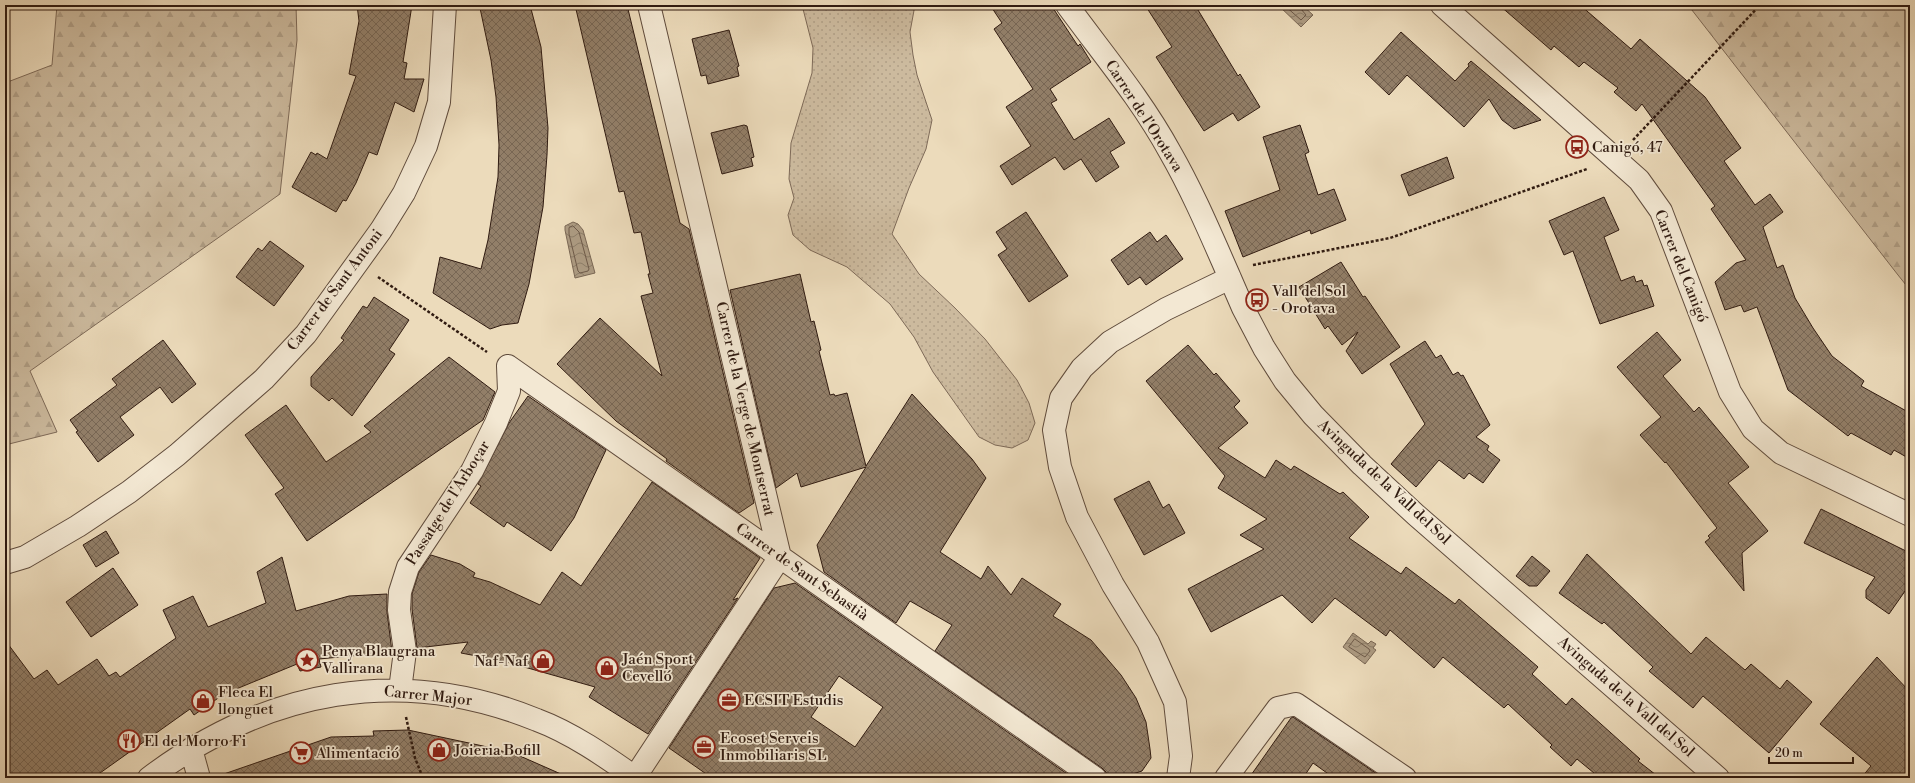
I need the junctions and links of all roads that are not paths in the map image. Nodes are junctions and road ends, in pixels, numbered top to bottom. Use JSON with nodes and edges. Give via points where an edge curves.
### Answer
{"nodes":[{"id":1,"x":445,"y":5,"type":"edge"},
{"id":2,"x":649,"y":5,"type":"edge"},
{"id":3,"x":1067,"y":5,"type":"edge"},
{"id":4,"x":1442,"y":5,"type":"edge"},
{"id":5,"x":1230,"y":278,"type":"junction"},
{"id":6,"x":508,"y":366,"type":"joint"},
{"id":7,"x":1910,"y":515,"type":"edge"},
{"id":8,"x":780,"y":557,"type":"junction"},
{"id":9,"x":5,"y":563,"type":"edge"},
{"id":10,"x":400,"y":690,"type":"junction"},
{"id":11,"x":191,"y":749,"type":"junction"},
{"id":12,"x":636,"y":777,"type":"edge"},
{"id":13,"x":150,"y":778,"type":"edge"},
{"id":14,"x":200,"y":778,"type":"edge"},
{"id":15,"x":1095,"y":778,"type":"edge"},
{"id":16,"x":1178,"y":778,"type":"edge"},
{"id":17,"x":1226,"y":778,"type":"edge"},
{"id":18,"x":1405,"y":778,"type":"edge"},
{"id":19,"x":1718,"y":778,"type":"edge"}],
"edges":[{"from":1,"to":9,"type":"street","name":"Carrer de Sant Antoni","via":[[439,102],[426,146],[404,193],[381,230],[306,334],[264,379],[177,455],[129,492],[25,557]]},
{"from":2,"to":8,"type":"street","name":"Carrer de la Verge de Montserrat"},
{"from":3,"to":5,"type":"street","name":"Carrer de l'Orotava","via":[[1123,79],[1170,152]]},
{"from":4,"to":7,"type":"street","name":"Carrer del Canigó","via":[[1639,180],[1661,211],[1730,392],[1753,429],[1780,453]]},
{"from":5,"to":16,"type":"street","via":[[1166,309],[1110,342],[1082,368],[1062,398],[1054,430],[1060,467],[1077,516],[1113,584],[1148,642],[1175,702],[1181,756]]},
{"from":5,"to":19,"type":"street","name":"Avinguda de la Vall del Sol","via":[[1264,348],[1285,381],[1313,415],[1362,466]]},
{"from":6,"to":8,"type":"street","name":"Carrer de Sant Sebastià"},
{"from":6,"to":10,"type":"street","name":"Passatge de l'Arboçar","via":[[509,391],[496,424],[472,471],[408,567],[400,592],[399,610],[405,650]]},
{"from":8,"to":12,"type":"street"},
{"from":8,"to":15,"type":"street","name":"Carrer de Sant Sebastià"},
{"from":10,"to":11,"type":"street","name":"Carrer Major","via":[[358,692],[312,699],[274,709],[229,728]]},
{"from":10,"to":12,"type":"street","name":"Carrer Major","via":[[456,696],[499,706],[539,720]]},
{"from":11,"to":13,"type":"street","name":"Carrer Major"},
{"from":11,"to":14,"type":"street"},
{"from":17,"to":18,"type":"street","via":[[1278,708],[1296,704]]}]}
